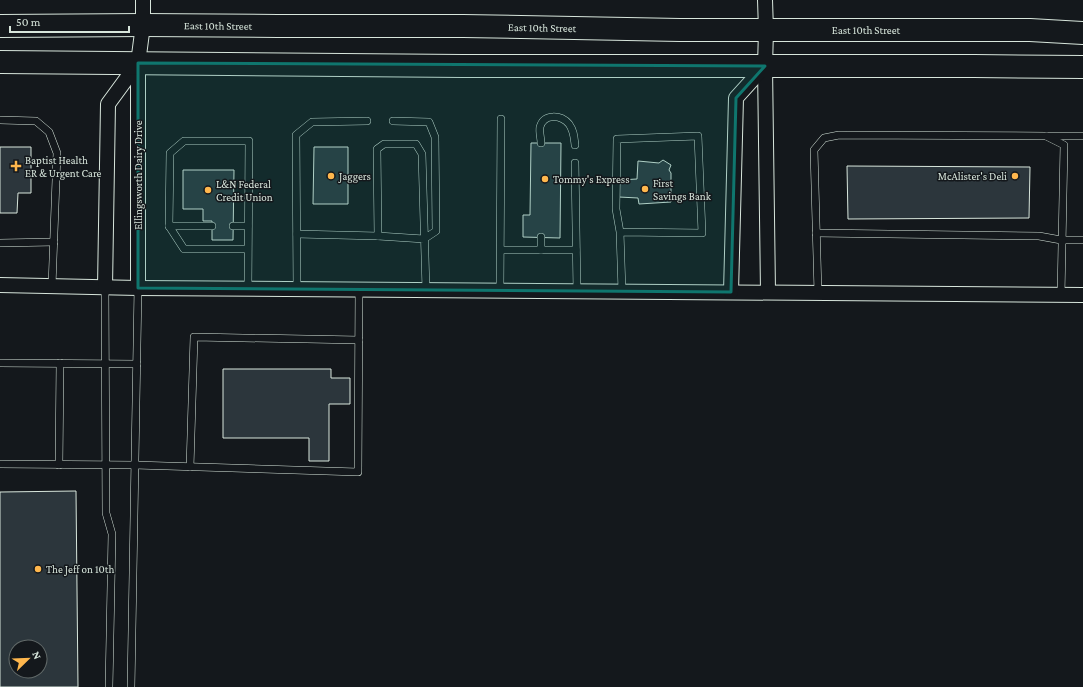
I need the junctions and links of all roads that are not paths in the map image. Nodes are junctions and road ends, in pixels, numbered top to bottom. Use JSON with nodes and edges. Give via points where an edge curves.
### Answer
{"nodes":[{"id":1,"x":143,"y":0,"type":"edge"},
{"id":2,"x":765,"y":0,"type":"edge"},
{"id":3,"x":143,"y":25,"type":"junction"},
{"id":4,"x":0,"y":26,"type":"edge"},
{"id":5,"x":766,"y":30,"type":"junction"},
{"id":6,"x":1083,"y":33,"type":"edge"},
{"id":7,"x":0,"y":62,"type":"edge"},
{"id":8,"x":138,"y":63,"type":"junction"},
{"id":9,"x":764,"y":66,"type":"junction"},
{"id":10,"x":1083,"y":67,"type":"edge"},
{"id":11,"x":501,"y":119,"type":"dead end"},
{"id":12,"x":0,"y":120,"type":"edge"},
{"id":13,"x":367,"y":121,"type":"dead end"},
{"id":14,"x":393,"y":121,"type":"dead end"},
{"id":15,"x":1046,"y":136,"type":"junction"},
{"id":16,"x":1083,"y":136,"type":"edge"},
{"id":17,"x":541,"y":143,"type":"dead end"},
{"id":18,"x":575,"y":145,"type":"dead end"},
{"id":19,"x":575,"y":163,"type":"dead end"},
{"id":20,"x":169,"y":226,"type":"junction"},
{"id":21,"x":212,"y":226,"type":"dead end"},
{"id":22,"x":233,"y":226,"type":"dead end"},
{"id":23,"x":248,"y":226,"type":"junction"},
{"id":24,"x":620,"y":232,"type":"junction"},
{"id":25,"x":816,"y":233,"type":"junction"},
{"id":26,"x":297,"y":234,"type":"junction"},
{"id":27,"x":378,"y":236,"type":"junction"},
{"id":28,"x":541,"y":238,"type":"dead end"},
{"id":29,"x":424,"y":239,"type":"junction"},
{"id":30,"x":1061,"y":240,"type":"junction"},
{"id":31,"x":1082,"y":240,"type":"edge"},
{"id":32,"x":54,"y":242,"type":"junction"},
{"id":33,"x":0,"y":243,"type":"edge"},
{"id":34,"x":248,"y":249,"type":"junction"},
{"id":35,"x":501,"y":250,"type":"junction"},
{"id":36,"x":540,"y":250,"type":"junction"},
{"id":37,"x":576,"y":250,"type":"junction"},
{"id":38,"x":0,"y":285,"type":"edge"},
{"id":39,"x":52,"y":286,"type":"junction"},
{"id":40,"x":106,"y":288,"type":"junction"},
{"id":41,"x":138,"y":288,"type":"junction"},
{"id":42,"x":248,"y":289,"type":"junction"},
{"id":43,"x":297,"y":289,"type":"junction"},
{"id":44,"x":359,"y":290,"type":"junction"},
{"id":45,"x":426,"y":290,"type":"junction"},
{"id":46,"x":500,"y":290,"type":"junction"},
{"id":47,"x":577,"y":291,"type":"junction"},
{"id":48,"x":622,"y":291,"type":"junction"},
{"id":49,"x":730,"y":292,"type":"junction"},
{"id":50,"x":768,"y":292,"type":"junction"},
{"id":51,"x":818,"y":293,"type":"junction"},
{"id":52,"x":1061,"y":295,"type":"junction"},
{"id":53,"x":1083,"y":295,"type":"edge"},
{"id":54,"x":359,"y":340,"type":"junction"},
{"id":55,"x":0,"y":363,"type":"edge"},
{"id":56,"x":60,"y":363,"type":"junction"},
{"id":57,"x":106,"y":363,"type":"junction"},
{"id":58,"x":137,"y":364,"type":"junction"},
{"id":59,"x":0,"y":464,"type":"edge"},
{"id":60,"x":59,"y":464,"type":"junction"},
{"id":61,"x":106,"y":465,"type":"junction"},
{"id":62,"x":135,"y":465,"type":"junction"},
{"id":63,"x":190,"y":467,"type":"junction"},
{"id":64,"x":109,"y":687,"type":"edge"},
{"id":65,"x":131,"y":687,"type":"edge"}],
"edges":[{"from":1,"to":3,"type":"street","name":"Ellingsworth Dairy Drive"},
{"from":2,"to":5,"type":"street"},
{"from":3,"to":4,"type":"main road","name":"East 10th Street"},
{"from":3,"to":5,"type":"main road","name":"East 10th Street"},
{"from":3,"to":8,"type":"street","name":"Ellingsworth Dairy Drive"},
{"from":5,"to":6,"type":"main road","name":"East 10th Street","via":[[1030,30]]},
{"from":5,"to":9,"type":"street"},
{"from":7,"to":8,"type":"main road"},
{"from":8,"to":9,"type":"main road"},
{"from":8,"to":40,"type":"street","name":"Ellingsworth Dairy Drive","via":[[108,104]]},
{"from":8,"to":41,"type":"street","name":"Ellingsworth Dairy Drive"},
{"from":9,"to":10,"type":"main road"},
{"from":9,"to":49,"type":"street","via":[[736,98]]},
{"from":9,"to":50,"type":"street"},
{"from":11,"to":35,"type":"lane"},
{"from":12,"to":32,"type":"lane","via":[[36,121],[49,132],[57,153]]},
{"from":13,"to":26,"type":"lane","via":[[312,122],[296,135]]},
{"from":14,"to":29,"type":"lane","via":[[429,122],[435,137],[436,231]]},
{"from":15,"to":16,"type":"lane"},
{"from":15,"to":25,"type":"lane","via":[[839,135],[824,138],[814,150]]},
{"from":15,"to":30,"type":"lane","via":[[1064,145]]},
{"from":17,"to":18,"type":"lane","via":[[540,127],[544,121],[550,117],[559,117],[568,123],[573,132]]},
{"from":19,"to":37,"type":"lane"},
{"from":20,"to":21,"type":"lane"},
{"from":20,"to":23,"type":"lane","via":[[170,153],[184,141],[249,141]]},
{"from":20,"to":34,"type":"lane","via":[[184,249]]},
{"from":22,"to":23,"type":"lane"},
{"from":23,"to":34,"type":"lane"},
{"from":24,"to":24,"type":"lane","via":[[702,233],[698,136],[617,139],[616,209]]},
{"from":24,"to":48,"type":"lane"},
{"from":25,"to":30,"type":"lane","via":[[1039,236]]},
{"from":25,"to":51,"type":"lane"},
{"from":26,"to":27,"type":"lane"},
{"from":26,"to":43,"type":"lane"},
{"from":27,"to":29,"type":"lane"},
{"from":27,"to":29,"type":"lane","via":[[377,150],[384,144],[416,144],[422,154]]},
{"from":28,"to":36,"type":"lane"},
{"from":29,"to":45,"type":"lane"},
{"from":30,"to":31,"type":"lane"},
{"from":30,"to":52,"type":"lane"},
{"from":32,"to":33,"type":"lane"},
{"from":32,"to":39,"type":"lane"},
{"from":34,"to":42,"type":"lane"},
{"from":35,"to":36,"type":"lane"},
{"from":35,"to":46,"type":"lane"},
{"from":36,"to":37,"type":"lane"},
{"from":37,"to":47,"type":"lane"},
{"from":38,"to":39,"type":"street"},
{"from":39,"to":40,"type":"street"},
{"from":40,"to":41,"type":"street"},
{"from":40,"to":57,"type":"lane"},
{"from":41,"to":42,"type":"street"},
{"from":41,"to":58,"type":"lane"},
{"from":42,"to":43,"type":"street"},
{"from":43,"to":44,"type":"street"},
{"from":44,"to":45,"type":"street"},
{"from":44,"to":54,"type":"lane"},
{"from":45,"to":46,"type":"street"},
{"from":46,"to":47,"type":"street"},
{"from":47,"to":48,"type":"street"},
{"from":48,"to":49,"type":"street"},
{"from":49,"to":50,"type":"street"},
{"from":50,"to":51,"type":"street"},
{"from":51,"to":52,"type":"street"},
{"from":52,"to":53,"type":"street"},
{"from":54,"to":63,"type":"lane","via":[[194,337]]},
{"from":54,"to":63,"type":"lane","via":[[358,472]]},
{"from":55,"to":56,"type":"lane"},
{"from":56,"to":57,"type":"lane"},
{"from":56,"to":60,"type":"lane"},
{"from":57,"to":58,"type":"lane"},
{"from":57,"to":61,"type":"lane"},
{"from":58,"to":62,"type":"lane"},
{"from":59,"to":60,"type":"lane"},
{"from":60,"to":61,"type":"lane"},
{"from":61,"to":62,"type":"lane"},
{"from":61,"to":64,"type":"lane","via":[[106,512],[112,534]]},
{"from":62,"to":63,"type":"lane"},
{"from":62,"to":65,"type":"lane"}]}
